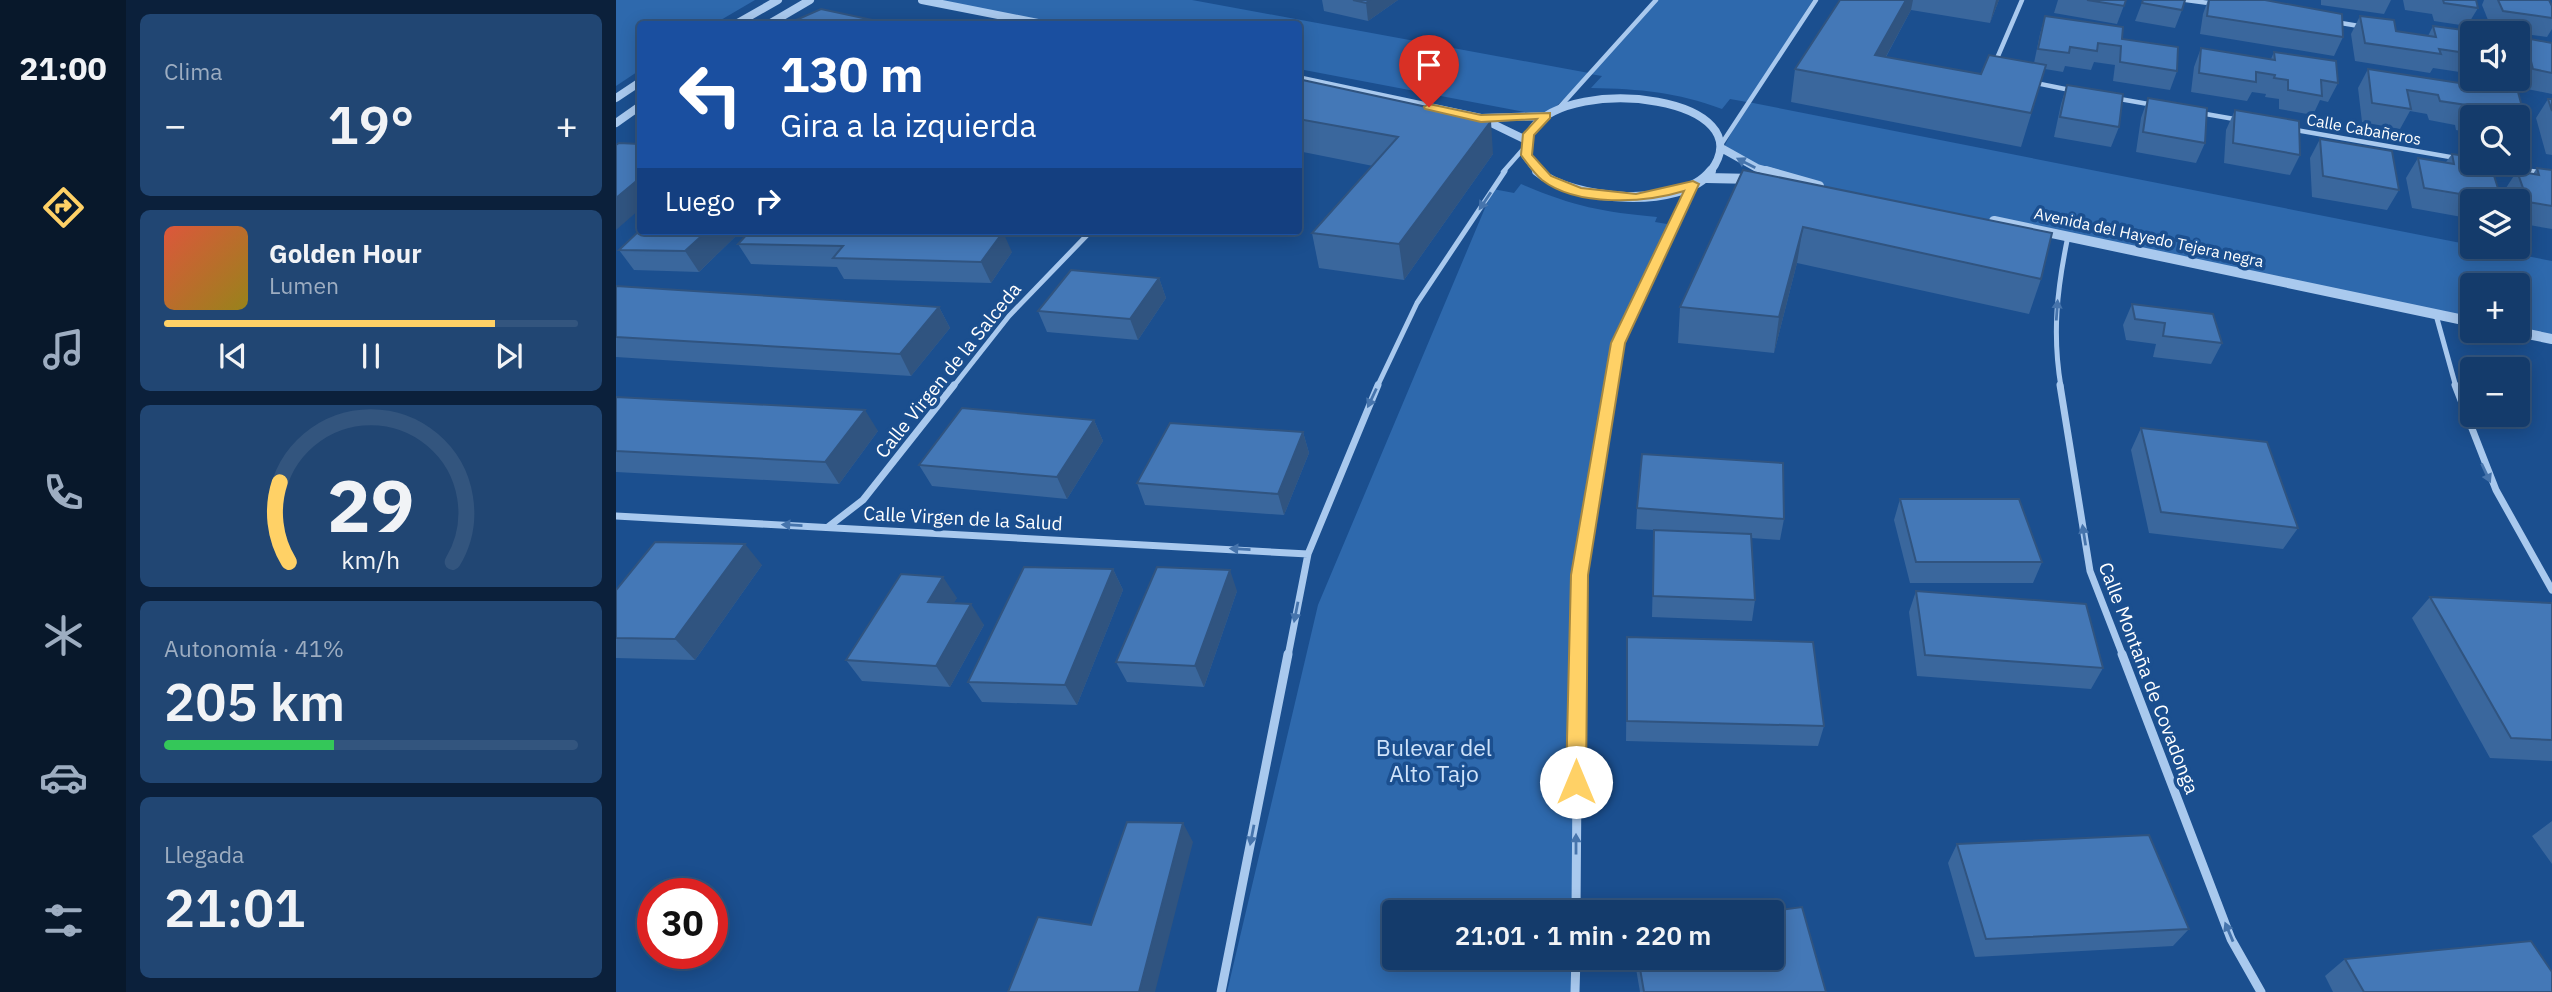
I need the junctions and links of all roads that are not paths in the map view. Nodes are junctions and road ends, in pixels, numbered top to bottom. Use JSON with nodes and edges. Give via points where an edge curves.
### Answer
{"nodes":[{"id":1,"x":778,"y":0,"type":"edge"},
{"id":2,"x":810,"y":0,"type":"edge"},
{"id":3,"x":922,"y":0,"type":"edge"},
{"id":4,"x":1656,"y":0,"type":"edge"},
{"id":5,"x":1816,"y":0,"type":"edge"},
{"id":6,"x":2022,"y":0,"type":"edge"},
{"id":7,"x":2186,"y":0,"type":"edge"},
{"id":8,"x":2227,"y":6,"type":"edge"},
{"id":9,"x":2323,"y":20,"type":"edge"},
{"id":10,"x":741,"y":21,"type":"edge"},
{"id":11,"x":774,"y":21,"type":"edge"},
{"id":12,"x":1028,"y":21,"type":"edge"},
{"id":13,"x":2377,"y":29,"type":"edge"},
{"id":14,"x":1998,"y":69,"type":"edge"},
{"id":15,"x":2021,"y":79,"type":"edge"},
{"id":16,"x":1302,"y":80,"type":"edge"},
{"id":17,"x":637,"y":84,"type":"edge"},
{"id":18,"x":2080,"y":92,"type":"edge"},
{"id":19,"x":2107,"y":97,"type":"edge"},
{"id":20,"x":616,"y":98,"type":"edge"},
{"id":21,"x":2161,"y":106,"type":"edge"},
{"id":22,"x":637,"y":108,"type":"edge"},
{"id":23,"x":1557,"y":110,"type":"junction"},
{"id":24,"x":2188,"y":111,"type":"edge"},
{"id":25,"x":1546,"y":116,"type":"junction"},
{"id":26,"x":1481,"y":118,"type":"junction"},
{"id":27,"x":2242,"y":120,"type":"edge"},
{"id":28,"x":616,"y":122,"type":"edge"},
{"id":29,"x":2283,"y":127,"type":"edge"},
{"id":30,"x":1526,"y":144,"type":"junction"},
{"id":31,"x":1722,"y":146,"type":"junction"},
{"id":32,"x":2460,"y":159,"type":"edge"},
{"id":33,"x":2530,"y":170,"type":"edge"},
{"id":34,"x":2552,"y":174,"type":"edge"},
{"id":35,"x":1707,"y":178,"type":"junction"},
{"id":36,"x":1693,"y":184,"type":"junction"},
{"id":37,"x":1819,"y":186,"type":"junction"},
{"id":38,"x":1832,"y":189,"type":"edge"},
{"id":39,"x":1976,"y":218,"type":"edge"},
{"id":40,"x":1087,"y":235,"type":"edge"},
{"id":41,"x":2068,"y":236,"type":"junction"},
{"id":42,"x":2436,"y":315,"type":"junction"},
{"id":43,"x":2460,"y":320,"type":"edge"},
{"id":44,"x":2530,"y":334,"type":"edge"},
{"id":45,"x":2552,"y":339,"type":"edge"},
{"id":46,"x":616,"y":516,"type":"edge"},
{"id":47,"x":828,"y":527,"type":"junction"},
{"id":48,"x":1308,"y":554,"type":"junction"},
{"id":49,"x":2552,"y":590,"type":"edge"},
{"id":50,"x":1576,"y":900,"type":"edge"},
{"id":51,"x":1576,"y":970,"type":"edge"},
{"id":52,"x":1222,"y":992,"type":"edge"},
{"id":53,"x":1576,"y":992,"type":"edge"},
{"id":54,"x":2261,"y":992,"type":"edge"}],
"edges":[{"from":1,"to":10,"type":"street"},
{"from":2,"to":11,"type":"street"},
{"from":3,"to":12,"type":"street"},
{"from":4,"to":23,"type":"street"},
{"from":5,"to":31,"type":"street"},
{"from":6,"to":14,"type":"street","via":[[1993,60]]},
{"from":7,"to":8,"type":"street"},
{"from":9,"to":13,"type":"street"},
{"from":15,"to":18,"type":"street"},
{"from":16,"to":26,"type":"street"},
{"from":17,"to":20,"type":"street"},
{"from":19,"to":21,"type":"street"},
{"from":22,"to":28,"type":"street"},
{"from":23,"to":25,"type":"street"},
{"from":23,"to":31,"type":"street","via":[[1611,98],[1656,101],[1704,120],[1716,131]]},
{"from":24,"to":27,"type":"street"},
{"from":25,"to":26,"type":"street"},
{"from":25,"to":30,"type":"street","via":[[1534,126]]},
{"from":26,"to":30,"type":"street","via":[[1519,134]]},
{"from":29,"to":32,"type":"street","name":"Calle Cabañeros"},
{"from":30,"to":36,"type":"street","via":[[1531,164],[1547,178],[1591,195],[1656,196]]},
{"from":30,"to":48,"type":"street","one_way":true,"via":[[1417,303],[1365,413]]},
{"from":31,"to":35,"type":"street","via":[[1718,164]]},
{"from":37,"to":31,"type":"street","one_way":true,"via":[[1757,168]]},
{"from":33,"to":34,"type":"street"},
{"from":35,"to":36,"type":"street"},
{"from":35,"to":37,"type":"street"},
{"from":50,"to":36,"type":"street","one_way":true,"via":[[1579,575],[1618,343]]},
{"from":37,"to":38,"type":"street"},
{"from":39,"to":41,"type":"street","name":"Avenida del Hayedo Tejera negra"},
{"from":40,"to":47,"type":"street","name":"Calle Virgen de la Salceda","via":[[1009,316],[863,499]]},
{"from":41,"to":42,"type":"street","name":"Avenida del Hayedo Tejera negra"},
{"from":54,"to":41,"type":"street","name":"Calle Montaña de Covadonga","one_way":true,"via":[[2231,939],[2090,571],[2054,345],[2059,278]]},
{"from":42,"to":43,"type":"street","name":"Avenida del Hayedo Tejera negra"},
{"from":42,"to":49,"type":"street","one_way":true,"via":[[2460,407],[2481,461],[2512,528]]},
{"from":44,"to":45,"type":"street"},
{"from":47,"to":46,"type":"street","name":"Calle Virgen de la Salud","one_way":true},
{"from":48,"to":47,"type":"street","name":"Calle Virgen de la Salud","one_way":true},
{"from":48,"to":52,"type":"street","one_way":true},
{"from":51,"to":53,"type":"street"}]}
